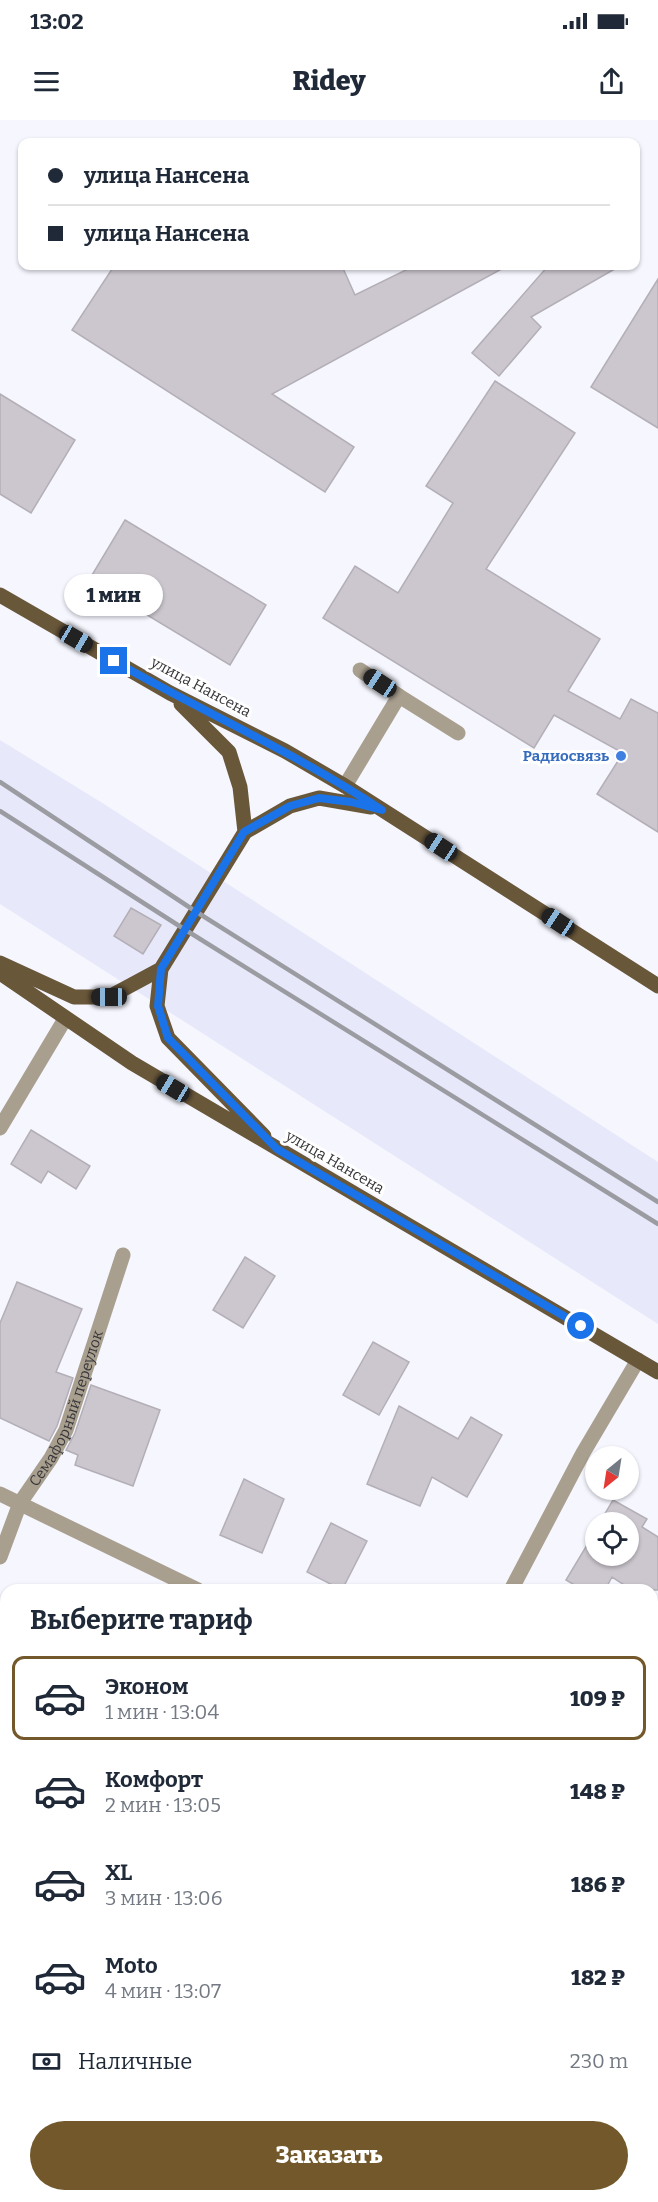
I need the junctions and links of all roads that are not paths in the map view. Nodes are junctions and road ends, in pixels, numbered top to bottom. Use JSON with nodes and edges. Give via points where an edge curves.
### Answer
{"nodes":[{"id":1,"x":0,"y":595,"type":"edge"},
{"id":2,"x":360,"y":670,"type":"dead end"},
{"id":3,"x":170,"y":693,"type":"junction"},
{"id":4,"x":399,"y":696,"type":"junction"},
{"id":5,"x":458,"y":733,"type":"dead end"},
{"id":6,"x":345,"y":786,"type":"junction"},
{"id":7,"x":382,"y":810,"type":"junction"},
{"id":8,"x":244,"y":832,"type":"junction"},
{"id":9,"x":0,"y":963,"type":"edge"},
{"id":10,"x":161,"y":969,"type":"junction"},
{"id":11,"x":0,"y":973,"type":"edge"},
{"id":12,"x":658,"y":986,"type":"edge"},
{"id":13,"x":65,"y":1018,"type":"junction"},
{"id":14,"x":0,"y":1128,"type":"edge"},
{"id":15,"x":277,"y":1149,"type":"junction"},
{"id":16,"x":123,"y":1255,"type":"dead end"},
{"id":17,"x":638,"y":1360,"type":"junction"},
{"id":18,"x":658,"y":1372,"type":"edge"},
{"id":19,"x":0,"y":1494,"type":"edge"},
{"id":20,"x":20,"y":1503,"type":"junction"},
{"id":21,"x":0,"y":1557,"type":"edge"},
{"id":22,"x":186,"y":1584,"type":"edge"},
{"id":23,"x":514,"y":1584,"type":"edge"}],
"edges":[{"from":1,"to":3,"type":"main road","name":"улица Нансена"},
{"from":2,"to":4,"type":"street"},
{"from":3,"to":6,"type":"main road","name":"улица Нансена"},
{"from":3,"to":8,"type":"main road","via":[[229,752],[240,787]]},
{"from":4,"to":5,"type":"street"},
{"from":4,"to":6,"type":"street"},
{"from":6,"to":7,"type":"main road","name":"улица Нансена"},
{"from":7,"to":8,"type":"main road","via":[[319,798],[290,806]]},
{"from":7,"to":12,"type":"main road","name":"улица Нансена"},
{"from":8,"to":10,"type":"main road"},
{"from":9,"to":10,"type":"main road","via":[[74,997],[109,997]]},
{"from":10,"to":15,"type":"main road","via":[[158,1006],[168,1038]]},
{"from":11,"to":13,"type":"main road","name":"улица Нансена"},
{"from":13,"to":14,"type":"street"},
{"from":13,"to":15,"type":"main road","name":"улица Нансена","via":[[132,1063]]},
{"from":15,"to":17,"type":"main road","name":"улица Нансена"},
{"from":16,"to":20,"type":"street","name":"Семафорный переулок","via":[[66,1430]]},
{"from":17,"to":18,"type":"main road","name":"улица Нансена"},
{"from":17,"to":23,"type":"street"},
{"from":19,"to":20,"type":"street"},
{"from":20,"to":21,"type":"street","name":"Семафорный переулок"},
{"from":20,"to":22,"type":"street"}]}
